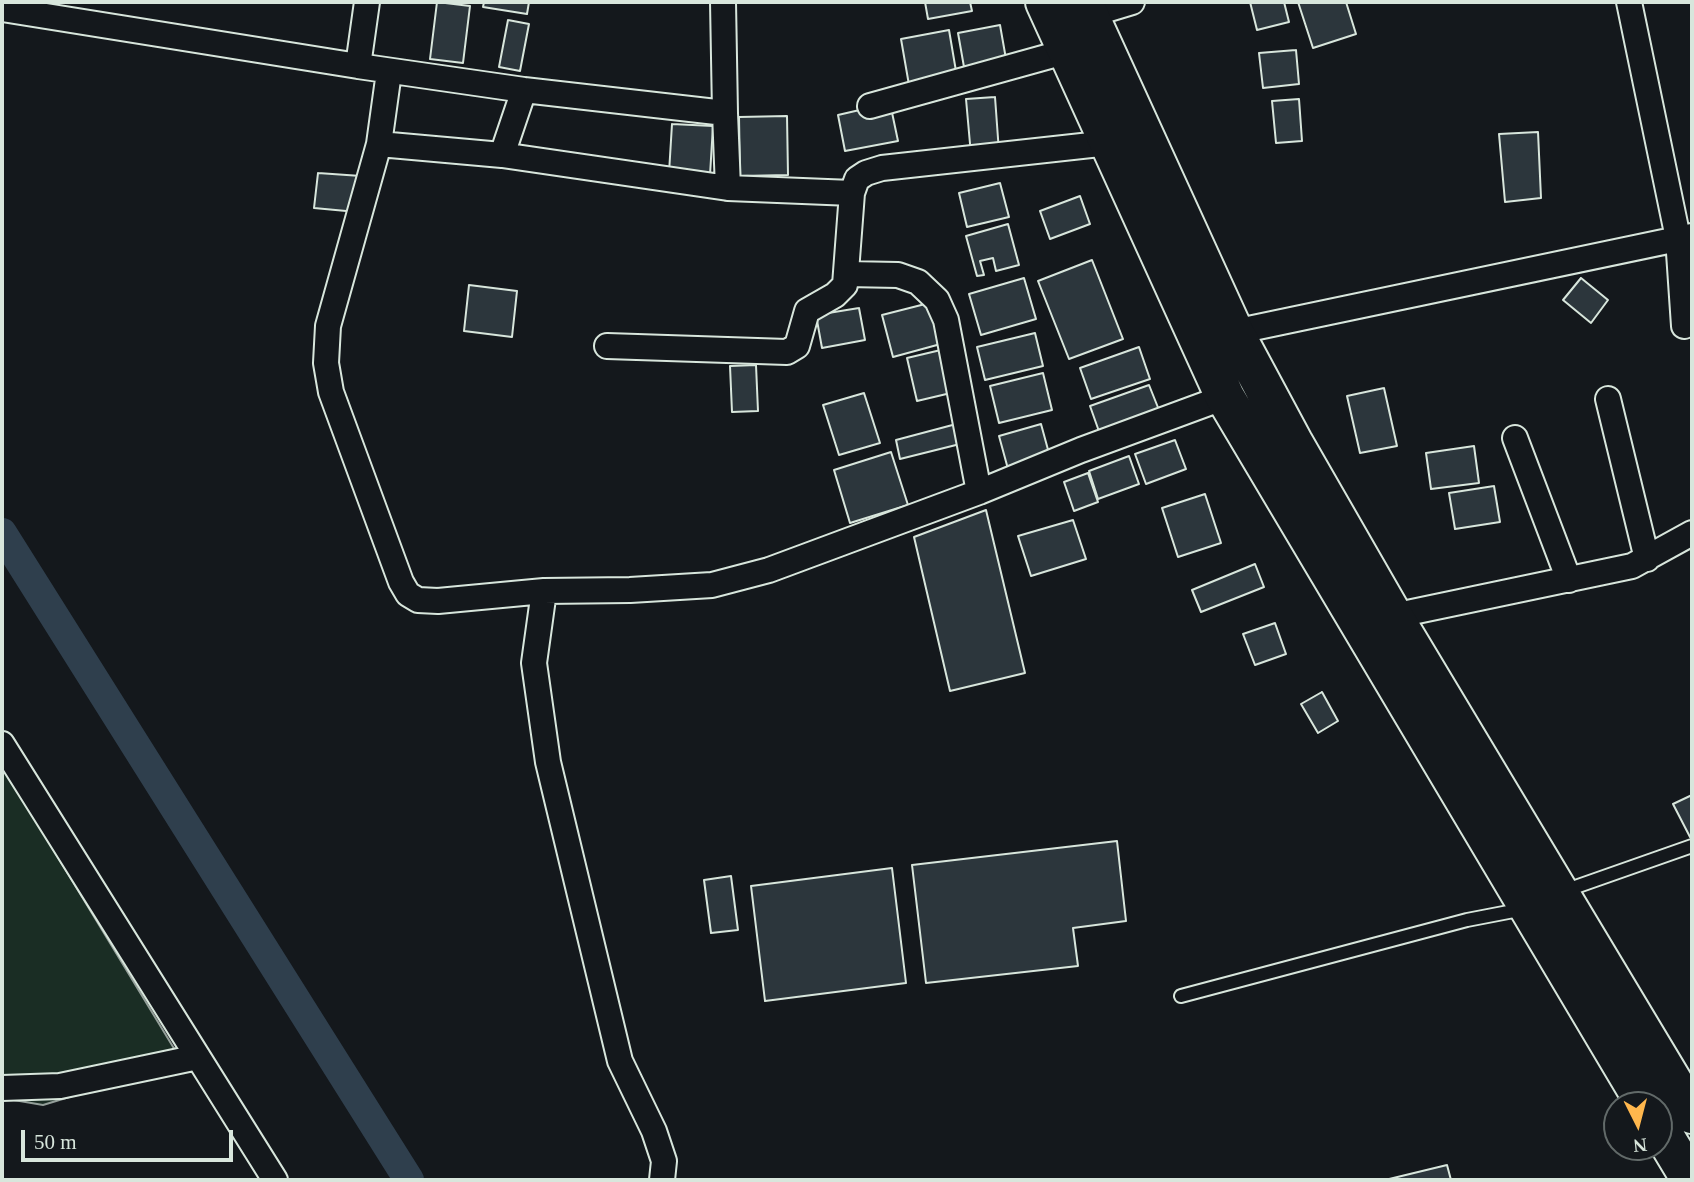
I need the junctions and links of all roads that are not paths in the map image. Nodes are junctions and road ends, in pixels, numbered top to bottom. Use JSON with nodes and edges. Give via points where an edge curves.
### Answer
{"nodes":[{"id":1,"x":367,"y":2,"type":"edge"},
{"id":2,"x":723,"y":2,"type":"edge"},
{"id":3,"x":1045,"y":2,"type":"edge"},
{"id":4,"x":1132,"y":2,"type":"edge"},
{"id":5,"x":1629,"y":2,"type":"edge"},
{"id":6,"x":1086,"y":8,"type":"edge"},
{"id":7,"x":2,"y":9,"type":"edge"},
{"id":8,"x":1068,"y":51,"type":"junction"},
{"id":9,"x":358,"y":66,"type":"junction"},
{"id":10,"x":389,"y":72,"type":"junction"},
{"id":11,"x":524,"y":90,"type":"junction"},
{"id":12,"x":870,"y":106,"type":"dead end"},
{"id":13,"x":726,"y":113,"type":"junction"},
{"id":14,"x":1109,"y":143,"type":"junction"},
{"id":15,"x":379,"y":144,"type":"junction"},
{"id":16,"x":502,"y":155,"type":"junction"},
{"id":17,"x":728,"y":188,"type":"junction"},
{"id":18,"x":852,"y":192,"type":"junction"},
{"id":19,"x":1685,"y":237,"type":"edge"},
{"id":20,"x":847,"y":274,"type":"junction"},
{"id":21,"x":1684,"y":326,"type":"dead end"},
{"id":22,"x":1234,"y":332,"type":"junction"},
{"id":23,"x":607,"y":346,"type":"dead end"},
{"id":24,"x":1225,"y":397,"type":"junction"},
{"id":25,"x":1608,"y":399,"type":"dead end"},
{"id":26,"x":1516,"y":438,"type":"dead end"},
{"id":27,"x":979,"y":492,"type":"junction"},
{"id":28,"x":1692,"y":533,"type":"edge"},
{"id":29,"x":1647,"y":559,"type":"junction"},
{"id":30,"x":1569,"y":580,"type":"junction"},
{"id":31,"x":544,"y":591,"type":"junction"},
{"id":32,"x":1393,"y":616,"type":"junction"},
{"id":33,"x":2,"y":744,"type":"edge"},
{"id":34,"x":1692,"y":846,"type":"edge"},
{"id":35,"x":1544,"y":900,"type":"junction"},
{"id":36,"x":1181,"y":996,"type":"dead end"},
{"id":37,"x":198,"y":1057,"type":"junction"},
{"id":38,"x":2,"y":1088,"type":"edge"},
{"id":39,"x":1639,"y":1091,"type":"edge"},
{"id":40,"x":1692,"y":1114,"type":"edge"},
{"id":41,"x":1673,"y":1150,"type":"edge"},
{"id":42,"x":275,"y":1180,"type":"edge"},
{"id":43,"x":663,"y":1180,"type":"edge"},
{"id":44,"x":1691,"y":1180,"type":"edge"}],
"edges":[{"from":1,"to":9,"type":"street"},
{"from":2,"to":13,"type":"street"},
{"from":3,"to":8,"type":"highway"},
{"from":4,"to":6,"type":"street"},
{"from":5,"to":19,"type":"street"},
{"from":6,"to":22,"type":"highway"},
{"from":7,"to":9,"type":"street"},
{"from":8,"to":12,"type":"street"},
{"from":8,"to":14,"type":"highway"},
{"from":9,"to":10,"type":"street"},
{"from":10,"to":11,"type":"street"},
{"from":10,"to":15,"type":"street"},
{"from":11,"to":13,"type":"street"},
{"from":11,"to":16,"type":"street"},
{"from":13,"to":17,"type":"street"},
{"from":14,"to":18,"type":"street","via":[[883,168],[857,179]]},
{"from":14,"to":24,"type":"highway"},
{"from":15,"to":16,"type":"street"},
{"from":15,"to":31,"type":"street","via":[[328,326],[326,363],[344,429],[408,594],[418,600],[438,601]]},
{"from":16,"to":17,"type":"street"},
{"from":17,"to":18,"type":"street"},
{"from":18,"to":20,"type":"street"},
{"from":19,"to":21,"type":"street"},
{"from":19,"to":22,"type":"street"},
{"from":20,"to":23,"type":"street","via":[[841,290],[807,311],[797,346],[787,352]]},
{"from":20,"to":27,"type":"street","via":[[898,275],[918,282],[937,300],[946,320]]},
{"from":22,"to":32,"type":"highway"},
{"from":24,"to":27,"type":"street"},
{"from":24,"to":35,"type":"highway"},
{"from":25,"to":29,"type":"street"},
{"from":26,"to":30,"type":"street"},
{"from":27,"to":31,"type":"street","via":[[769,570],[712,585]]},
{"from":28,"to":29,"type":"street"},
{"from":29,"to":30,"type":"street"},
{"from":30,"to":32,"type":"street"},
{"from":31,"to":43,"type":"street","via":[[534,663],[548,762],[620,1061],[654,1131],[664,1161]]},
{"from":32,"to":35,"type":"highway"},
{"from":33,"to":37,"type":"street"},
{"from":34,"to":35,"type":"lane"},
{"from":35,"to":36,"type":"lane"},
{"from":35,"to":39,"type":"highway"},
{"from":35,"to":40,"type":"highway"},
{"from":37,"to":38,"type":"street","via":[[60,1087]]},
{"from":37,"to":42,"type":"street"},
{"from":41,"to":44,"type":"highway"}]}
